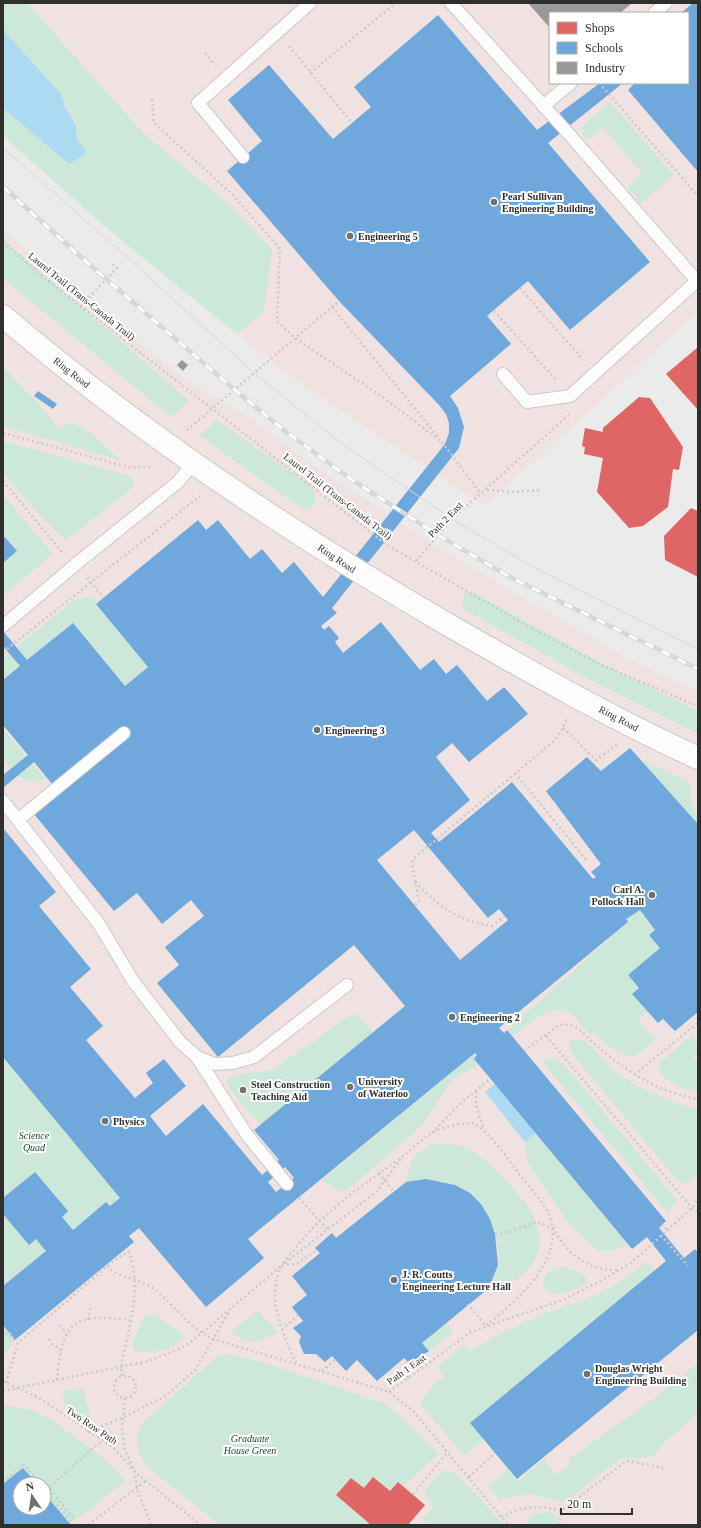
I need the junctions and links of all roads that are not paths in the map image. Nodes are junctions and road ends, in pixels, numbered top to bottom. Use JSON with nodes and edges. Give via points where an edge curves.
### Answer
{"nodes":[{"id":1,"x":310,"y":3,"type":"edge"},
{"id":2,"x":451,"y":3,"type":"edge"},
{"id":3,"x":666,"y":3,"type":"edge"},
{"id":4,"x":655,"y":12,"type":"edge"},
{"id":5,"x":570,"y":84,"type":"edge"},
{"id":6,"x":543,"y":106,"type":"junction"},
{"id":7,"x":243,"y":157,"type":"dead end"},
{"id":8,"x":698,"y":280,"type":"edge"},
{"id":9,"x":3,"y":316,"type":"edge"},
{"id":10,"x":503,"y":374,"type":"dead end"},
{"id":11,"x":194,"y":463,"type":"junction"},
{"id":12,"x":3,"y":626,"type":"edge"},
{"id":13,"x":124,"y":733,"type":"dead end"},
{"id":14,"x":698,"y":758,"type":"edge"},
{"id":15,"x":3,"y":801,"type":"edge"},
{"id":16,"x":19,"y":819,"type":"junction"},
{"id":17,"x":347,"y":985,"type":"dead end"},
{"id":18,"x":197,"y":1058,"type":"junction"},
{"id":19,"x":287,"y":1184,"type":"dead end"}],
"edges":[{"from":1,"to":7,"type":"lane","via":[[198,103]]},
{"from":2,"to":6,"type":"lane"},
{"from":3,"to":4,"type":"lane"},
{"from":5,"to":6,"type":"lane"},
{"from":6,"to":8,"type":"lane"},
{"from":8,"to":10,"type":"lane","via":[[570,396],[527,402]]},
{"from":9,"to":11,"type":"street","name":"Ring Road"},
{"from":11,"to":12,"type":"lane","via":[[177,483]]},
{"from":11,"to":14,"type":"street","name":"Ring Road","via":[[362,575],[511,661]]},
{"from":13,"to":16,"type":"lane"},
{"from":15,"to":16,"type":"lane"},
{"from":16,"to":18,"type":"lane","via":[[99,924],[133,980],[180,1042]]},
{"from":17,"to":18,"type":"lane","via":[[254,1057],[225,1065]]},
{"from":18,"to":19,"type":"lane","via":[[247,1135]]}]}
